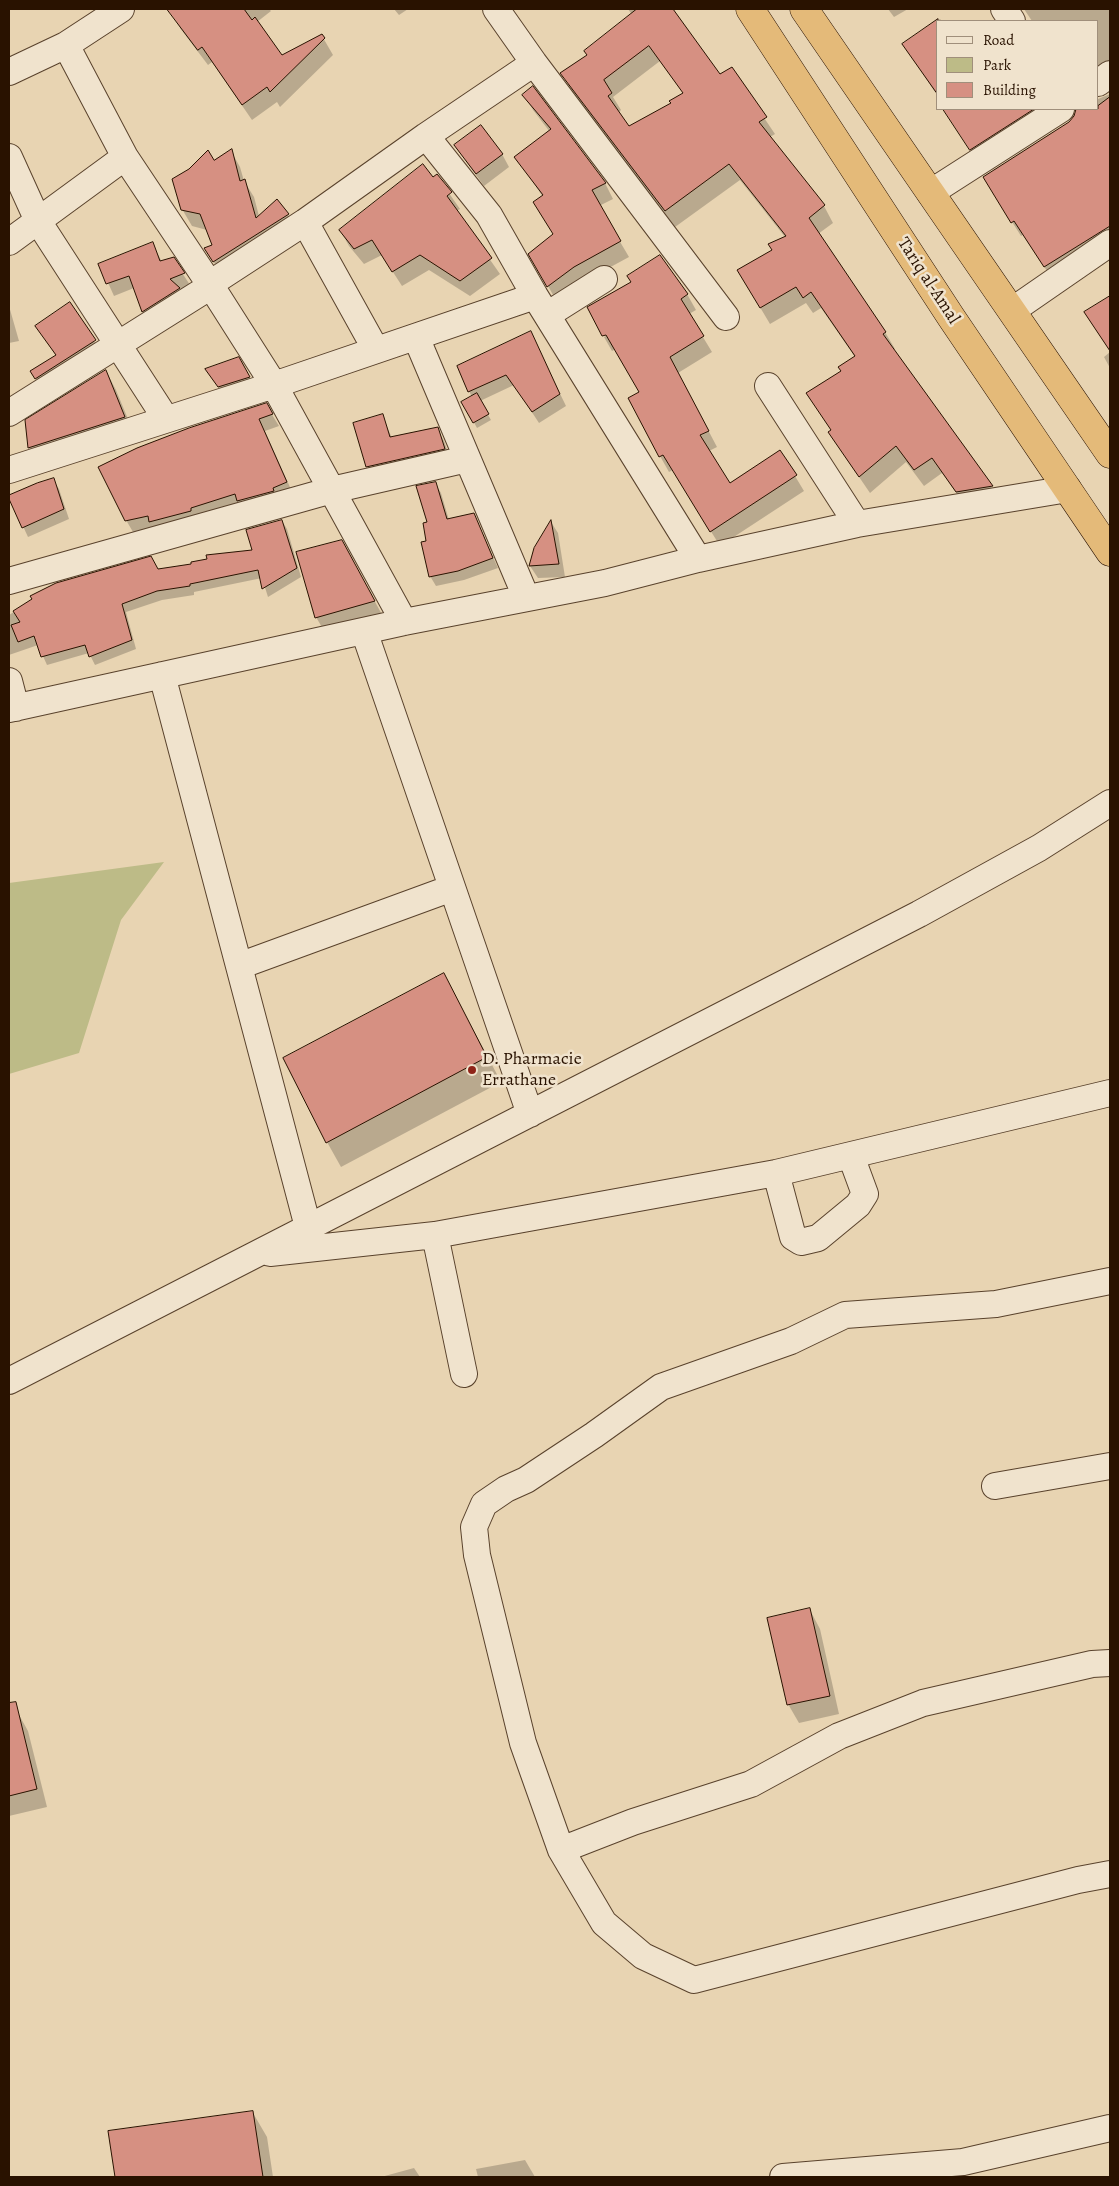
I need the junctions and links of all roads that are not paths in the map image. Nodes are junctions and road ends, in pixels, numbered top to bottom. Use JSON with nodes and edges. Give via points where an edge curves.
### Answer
{"nodes":[{"id":1,"x":121,"y":9,"type":"edge"},
{"id":2,"x":496,"y":9,"type":"edge"},
{"id":3,"x":750,"y":9,"type":"edge"},
{"id":4,"x":804,"y":9,"type":"edge"},
{"id":5,"x":1004,"y":9,"type":"edge"},
{"id":6,"x":1011,"y":20,"type":"edge"},
{"id":7,"x":66,"y":45,"type":"junction"},
{"id":8,"x":534,"y":63,"type":"junction"},
{"id":9,"x":9,"y":72,"type":"edge"},
{"id":10,"x":1110,"y":74,"type":"edge"},
{"id":11,"x":1099,"y":82,"type":"edge"},
{"id":12,"x":1059,"y":110,"type":"edge"},
{"id":13,"x":426,"y":136,"type":"junction"},
{"id":14,"x":9,"y":157,"type":"edge"},
{"id":15,"x":125,"y":157,"type":"junction"},
{"id":16,"x":930,"y":193,"type":"junction"},
{"id":17,"x":38,"y":221,"type":"junction"},
{"id":18,"x":305,"y":222,"type":"junction"},
{"id":19,"x":9,"y":242,"type":"edge"},
{"id":20,"x":1110,"y":243,"type":"edge"},
{"id":21,"x":604,"y":279,"type":"dead end"},
{"id":22,"x":211,"y":286,"type":"junction"},
{"id":23,"x":541,"y":305,"type":"junction"},
{"id":24,"x":1013,"y":310,"type":"junction"},
{"id":25,"x":726,"y":317,"type":"dead end"},
{"id":26,"x":416,"y":336,"type":"junction"},
{"id":27,"x":119,"y":343,"type":"junction"},
{"id":28,"x":376,"y":350,"type":"junction"},
{"id":29,"x":274,"y":385,"type":"junction"},
{"id":30,"x":768,"y":386,"type":"dead end"},
{"id":31,"x":9,"y":413,"type":"edge"},
{"id":32,"x":166,"y":419,"type":"junction"},
{"id":33,"x":1110,"y":454,"type":"edge"},
{"id":34,"x":467,"y":459,"type":"junction"},
{"id":35,"x":9,"y":470,"type":"edge"},
{"id":36,"x":1068,"y":489,"type":"junction"},
{"id":37,"x":332,"y":490,"type":"junction"},
{"id":38,"x":857,"y":524,"type":"junction"},
{"id":39,"x":1110,"y":552,"type":"edge"},
{"id":40,"x":698,"y":558,"type":"junction"},
{"id":41,"x":9,"y":581,"type":"edge"},
{"id":42,"x":526,"y":597,"type":"junction"},
{"id":43,"x":404,"y":622,"type":"junction"},
{"id":44,"x":364,"y":631,"type":"junction"},
{"id":45,"x":162,"y":675,"type":"junction"},
{"id":46,"x":9,"y":681,"type":"edge"},
{"id":47,"x":12,"y":708,"type":"edge"},
{"id":48,"x":1110,"y":803,"type":"edge"},
{"id":49,"x":452,"y":888,"type":"junction"},
{"id":50,"x":239,"y":966,"type":"junction"},
{"id":51,"x":1110,"y":1094,"type":"edge"},
{"id":52,"x":530,"y":1114,"type":"junction"},
{"id":53,"x":851,"y":1156,"type":"junction"},
{"id":54,"x":776,"y":1174,"type":"junction"},
{"id":55,"x":308,"y":1228,"type":"junction"},
{"id":56,"x":435,"y":1235,"type":"junction"},
{"id":57,"x":254,"y":1255,"type":"junction"},
{"id":58,"x":1110,"y":1281,"type":"edge"},
{"id":59,"x":464,"y":1374,"type":"dead end"},
{"id":60,"x":9,"y":1381,"type":"edge"},
{"id":61,"x":1110,"y":1466,"type":"edge"},
{"id":62,"x":995,"y":1486,"type":"dead end"},
{"id":63,"x":1110,"y":1663,"type":"edge"},
{"id":64,"x":561,"y":1850,"type":"junction"},
{"id":65,"x":1110,"y":1874,"type":"edge"},
{"id":66,"x":1110,"y":2128,"type":"edge"},
{"id":67,"x":783,"y":2177,"type":"edge"}],
"edges":[{"from":1,"to":7,"type":"street"},
{"from":2,"to":8,"type":"street"},
{"from":3,"to":36,"type":"highway","name":"Tariq al-Amal","via":[[951,317]]},
{"from":4,"to":16,"type":"highway"},
{"from":5,"to":6,"type":"street"},
{"from":7,"to":9,"type":"street"},
{"from":7,"to":15,"type":"street"},
{"from":8,"to":13,"type":"street"},
{"from":8,"to":25,"type":"street"},
{"from":10,"to":11,"type":"street"},
{"from":12,"to":16,"type":"street"},
{"from":13,"to":18,"type":"street"},
{"from":13,"to":23,"type":"street","via":[[489,215]]},
{"from":14,"to":17,"type":"street"},
{"from":15,"to":17,"type":"street"},
{"from":15,"to":22,"type":"street"},
{"from":16,"to":24,"type":"highway"},
{"from":17,"to":19,"type":"street"},
{"from":17,"to":27,"type":"street"},
{"from":18,"to":22,"type":"street"},
{"from":18,"to":28,"type":"street"},
{"from":20,"to":24,"type":"street"},
{"from":21,"to":23,"type":"street"},
{"from":22,"to":27,"type":"street"},
{"from":22,"to":29,"type":"street"},
{"from":23,"to":26,"type":"street"},
{"from":23,"to":40,"type":"street"},
{"from":24,"to":33,"type":"highway"},
{"from":26,"to":28,"type":"street"},
{"from":26,"to":34,"type":"street"},
{"from":27,"to":31,"type":"street"},
{"from":27,"to":32,"type":"street"},
{"from":28,"to":29,"type":"street"},
{"from":29,"to":32,"type":"street"},
{"from":29,"to":37,"type":"street"},
{"from":30,"to":38,"type":"street"},
{"from":32,"to":35,"type":"street"},
{"from":34,"to":37,"type":"street"},
{"from":34,"to":42,"type":"street"},
{"from":36,"to":38,"type":"street"},
{"from":36,"to":39,"type":"highway","name":"Tariq al-Amal"},
{"from":37,"to":41,"type":"street"},
{"from":37,"to":43,"type":"street"},
{"from":38,"to":40,"type":"street"},
{"from":40,"to":42,"type":"street","via":[[605,583]]},
{"from":42,"to":43,"type":"street"},
{"from":43,"to":44,"type":"street"},
{"from":44,"to":45,"type":"street"},
{"from":44,"to":49,"type":"street"},
{"from":45,"to":47,"type":"street"},
{"from":45,"to":50,"type":"street"},
{"from":46,"to":47,"type":"street"},
{"from":48,"to":52,"type":"street","via":[[1039,848],[919,914]]},
{"from":49,"to":50,"type":"street"},
{"from":49,"to":52,"type":"street"},
{"from":50,"to":55,"type":"street"},
{"from":51,"to":53,"type":"street"},
{"from":52,"to":55,"type":"street"},
{"from":53,"to":54,"type":"street"},
{"from":53,"to":54,"type":"street","via":[[865,1194],[858,1205],[818,1238],[801,1242],[793,1237]]},
{"from":54,"to":56,"type":"street"},
{"from":55,"to":57,"type":"street"},
{"from":56,"to":57,"type":"street"},
{"from":56,"to":59,"type":"street"},
{"from":57,"to":60,"type":"street"},
{"from":58,"to":64,"type":"street","via":[[996,1304],[845,1315],[791,1341],[662,1387],[526,1480],[484,1504],[474,1527],[478,1555],[523,1743]]},
{"from":61,"to":62,"type":"street"},
{"from":63,"to":64,"type":"street","via":[[1092,1664],[923,1703],[839,1736],[751,1784],[633,1822]]},
{"from":64,"to":65,"type":"street","via":[[604,1923],[643,1956],[694,1980]]},
{"from":66,"to":67,"type":"street","via":[[963,2162]]}]}
